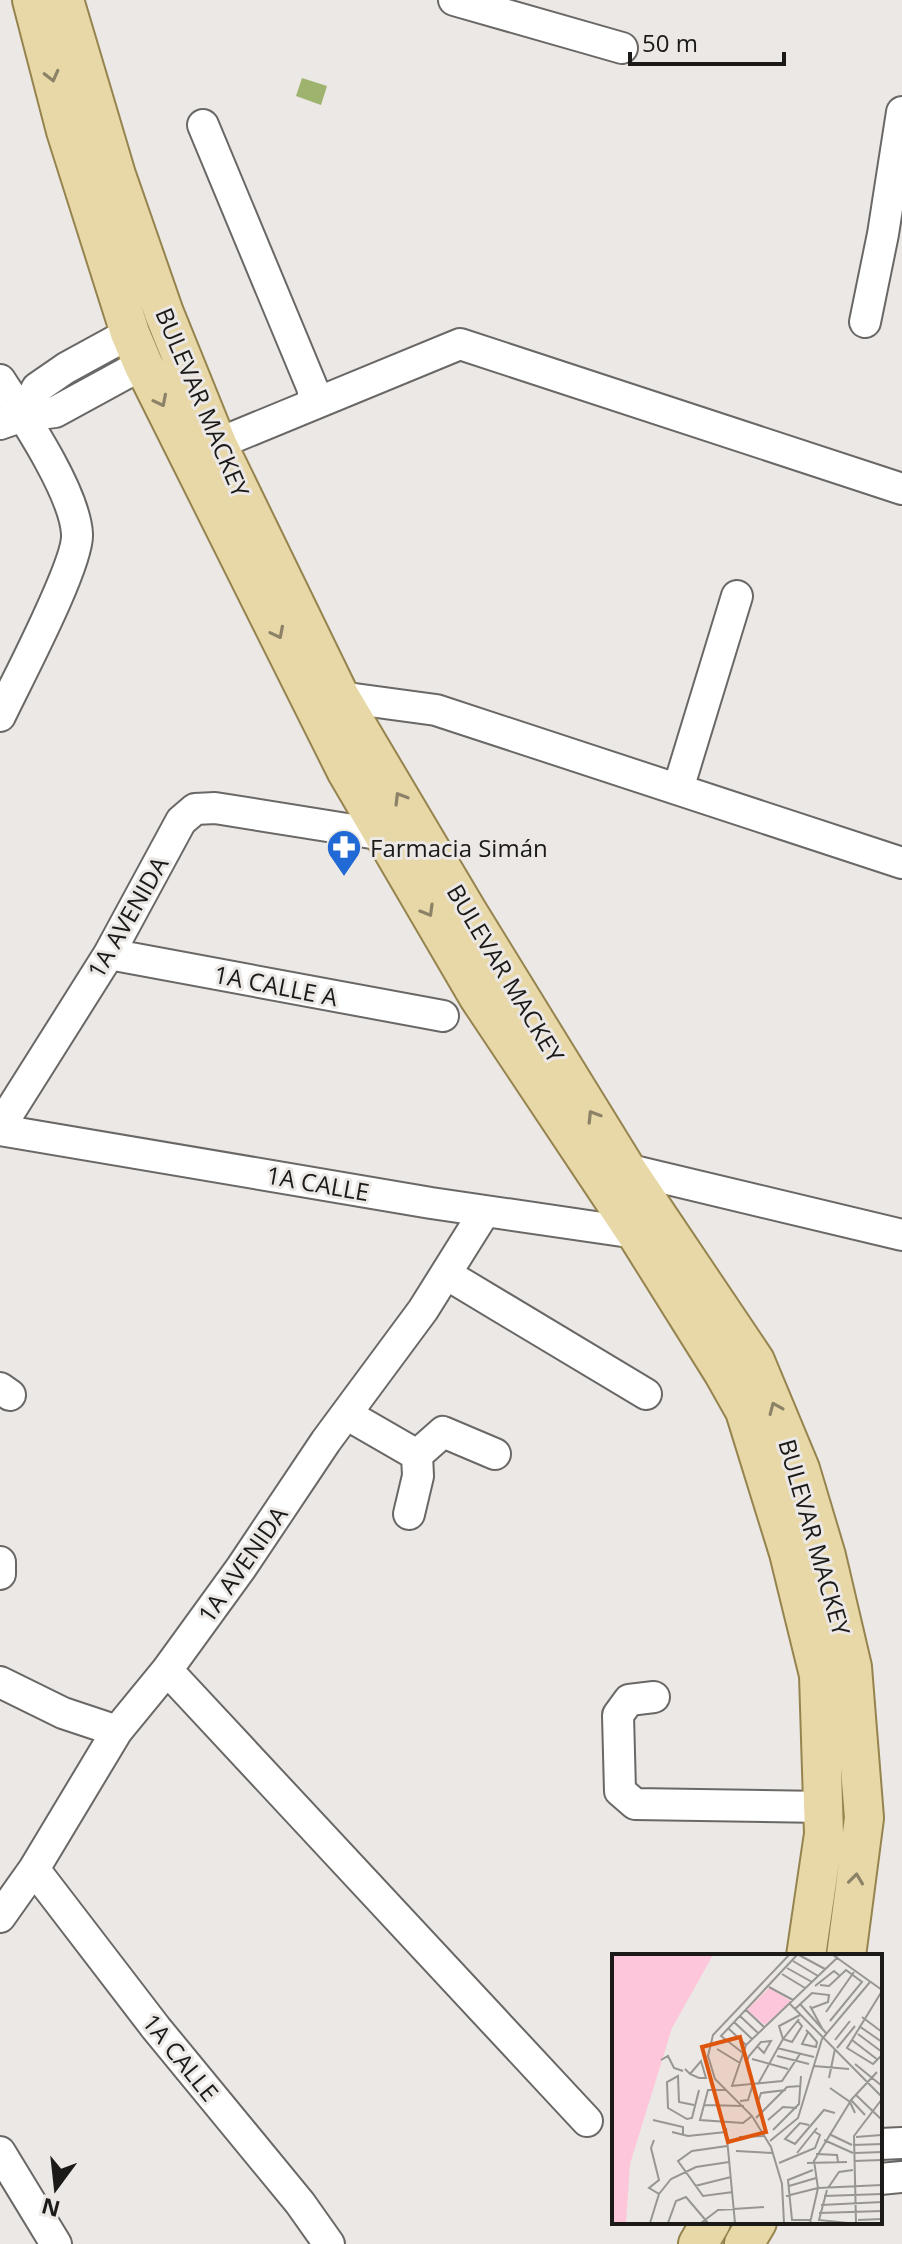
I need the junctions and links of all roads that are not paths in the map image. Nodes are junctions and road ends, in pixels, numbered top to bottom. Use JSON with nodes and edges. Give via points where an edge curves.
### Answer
{"nodes":[{"id":1,"x":32,"y":0,"type":"edge"},
{"id":2,"x":64,"y":0,"type":"edge"},
{"id":3,"x":454,"y":0,"type":"edge"},
{"id":4,"x":622,"y":48,"type":"dead end"},
{"id":5,"x":902,"y":112,"type":"edge"},
{"id":6,"x":203,"y":125,"type":"dead end"},
{"id":7,"x":892,"y":236,"type":"edge"},
{"id":8,"x":865,"y":322,"type":"dead end"},
{"id":9,"x":136,"y":349,"type":"junction"},
{"id":10,"x":0,"y":380,"type":"edge"},
{"id":11,"x":315,"y":402,"type":"junction"},
{"id":12,"x":12,"y":420,"type":"edge"},
{"id":13,"x":217,"y":444,"type":"junction"},
{"id":14,"x":902,"y":489,"type":"edge"},
{"id":15,"x":737,"y":596,"type":"dead end"},
{"id":16,"x":31,"y":649,"type":"junction"},
{"id":17,"x":0,"y":662,"type":"edge"},
{"id":18,"x":340,"y":697,"type":"junction"},
{"id":19,"x":0,"y":716,"type":"edge"},
{"id":20,"x":678,"y":789,"type":"junction"},
{"id":21,"x":384,"y":835,"type":"junction"},
{"id":22,"x":902,"y":863,"type":"edge"},
{"id":23,"x":109,"y":954,"type":"junction"},
{"id":24,"x":443,"y":1016,"type":"dead end"},
{"id":25,"x":0,"y":1128,"type":"edge"},
{"id":26,"x":626,"y":1169,"type":"junction"},
{"id":27,"x":485,"y":1211,"type":"junction"},
{"id":28,"x":636,"y":1233,"type":"junction"},
{"id":29,"x":902,"y":1235,"type":"edge"},
{"id":30,"x":446,"y":1274,"type":"junction"},
{"id":31,"x":646,"y":1394,"type":"dead end"},
{"id":32,"x":346,"y":1414,"type":"junction"},
{"id":33,"x":495,"y":1454,"type":"dead end"},
{"id":34,"x":417,"y":1455,"type":"junction"},
{"id":35,"x":409,"y":1514,"type":"dead end"},
{"id":36,"x":0,"y":1562,"type":"edge"},
{"id":37,"x":0,"y":1574,"type":"edge"},
{"id":38,"x":167,"y":1670,"type":"junction"},
{"id":39,"x":0,"y":1682,"type":"edge"},
{"id":40,"x":654,"y":1697,"type":"dead end"},
{"id":41,"x":117,"y":1731,"type":"junction"},
{"id":42,"x":824,"y":1807,"type":"junction"},
{"id":43,"x":34,"y":1869,"type":"junction"},
{"id":44,"x":0,"y":1917,"type":"edge"},
{"id":45,"x":806,"y":1954,"type":"edge"},
{"id":46,"x":846,"y":1954,"type":"edge"},
{"id":47,"x":587,"y":2121,"type":"dead end"},
{"id":48,"x":902,"y":2143,"type":"edge"},
{"id":49,"x":882,"y":2144,"type":"edge"},
{"id":50,"x":0,"y":2152,"type":"edge"},
{"id":51,"x":902,"y":2177,"type":"edge"},
{"id":52,"x":882,"y":2179,"type":"edge"},
{"id":53,"x":710,"y":2224,"type":"edge"},
{"id":54,"x":756,"y":2224,"type":"edge"},
{"id":55,"x":56,"y":2244,"type":"edge"},
{"id":56,"x":329,"y":2244,"type":"edge"},
{"id":57,"x":698,"y":2244,"type":"edge"},
{"id":58,"x":744,"y":2244,"type":"edge"}],
"edges":[{"from":1,"to":9,"type":"main road","name":"BULEVAR MACKEY","one_way":true,"via":[[66,131]]},
{"from":2,"to":13,"type":"main road","name":"BULEVAR MACKEY","via":[[116,175]]},
{"from":3,"to":4,"type":"street"},
{"from":5,"to":7,"type":"street"},
{"from":6,"to":11,"type":"street"},
{"from":7,"to":8,"type":"street"},
{"from":9,"to":12,"type":"street","via":[[66,368],[37,388]]},
{"from":9,"to":21,"type":"main road","name":"BULEVAR MACKEY","one_way":true,"via":[[347,772]]},
{"from":10,"to":12,"type":"street"},
{"from":11,"to":13,"type":"street"},
{"from":11,"to":14,"type":"street","via":[[460,344]]},
{"from":12,"to":16,"type":"street","via":[[71,503],[78,537]]},
{"from":13,"to":18,"type":"main road","name":"BULEVAR MACKEY"},
{"from":15,"to":20,"type":"street"},
{"from":16,"to":17,"type":"street"},
{"from":16,"to":19,"type":"street"},
{"from":18,"to":20,"type":"street","via":[[436,710]]},
{"from":26,"to":18,"type":"main road","name":"BULEVAR MACKEY","one_way":true},
{"from":20,"to":22,"type":"street"},
{"from":21,"to":23,"type":"street","name":"1A AVENIDA","via":[[195,809],[181,821]]},
{"from":21,"to":28,"type":"main road","name":"BULEVAR MACKEY","one_way":true,"via":[[478,996]]},
{"from":23,"to":24,"type":"street","name":"1A CALLE A"},
{"from":23,"to":25,"type":"street","name":"1A AVENIDA"},
{"from":25,"to":27,"type":"street","name":"1A CALLE"},
{"from":26,"to":29,"type":"street"},
{"from":46,"to":26,"type":"main road","name":"BULEVAR MACKEY","one_way":true,"via":[[864,1818],[852,1667],[826,1556],[800,1469],[755,1361]]},
{"from":27,"to":28,"type":"street","name":"1A CALLE"},
{"from":27,"to":30,"type":"street","name":"1A AVENIDA"},
{"from":28,"to":42,"type":"main road","name":"BULEVAR MACKEY","via":[[745,1411],[789,1553],[819,1675]]},
{"from":30,"to":31,"type":"street"},
{"from":30,"to":32,"type":"street","name":"1A AVENIDA"},
{"from":32,"to":34,"type":"street"},
{"from":32,"to":38,"type":"street","name":"1A AVENIDA"},
{"from":33,"to":34,"type":"street","via":[[443,1432]]},
{"from":34,"to":35,"type":"street"},
{"from":36,"to":37,"type":"street"},
{"from":38,"to":41,"type":"street","name":"1A AVENIDA"},
{"from":38,"to":47,"type":"street"},
{"from":39,"to":41,"type":"street","via":[[63,1713]]},
{"from":40,"to":42,"type":"street","via":[[629,1700],[618,1715],[620,1791],[635,1804]]},
{"from":41,"to":43,"type":"street","name":"1A AVENIDA"},
{"from":42,"to":45,"type":"main road","name":"BULEVAR MACKEY"},
{"from":43,"to":44,"type":"street","name":"1A AVENIDA"},
{"from":43,"to":56,"type":"street","name":"1A CALLE"},
{"from":48,"to":49,"type":"street"},
{"from":50,"to":55,"type":"street"},
{"from":51,"to":52,"type":"street"},
{"from":53,"to":57,"type":"main road"},
{"from":54,"to":58,"type":"main road"}]}
